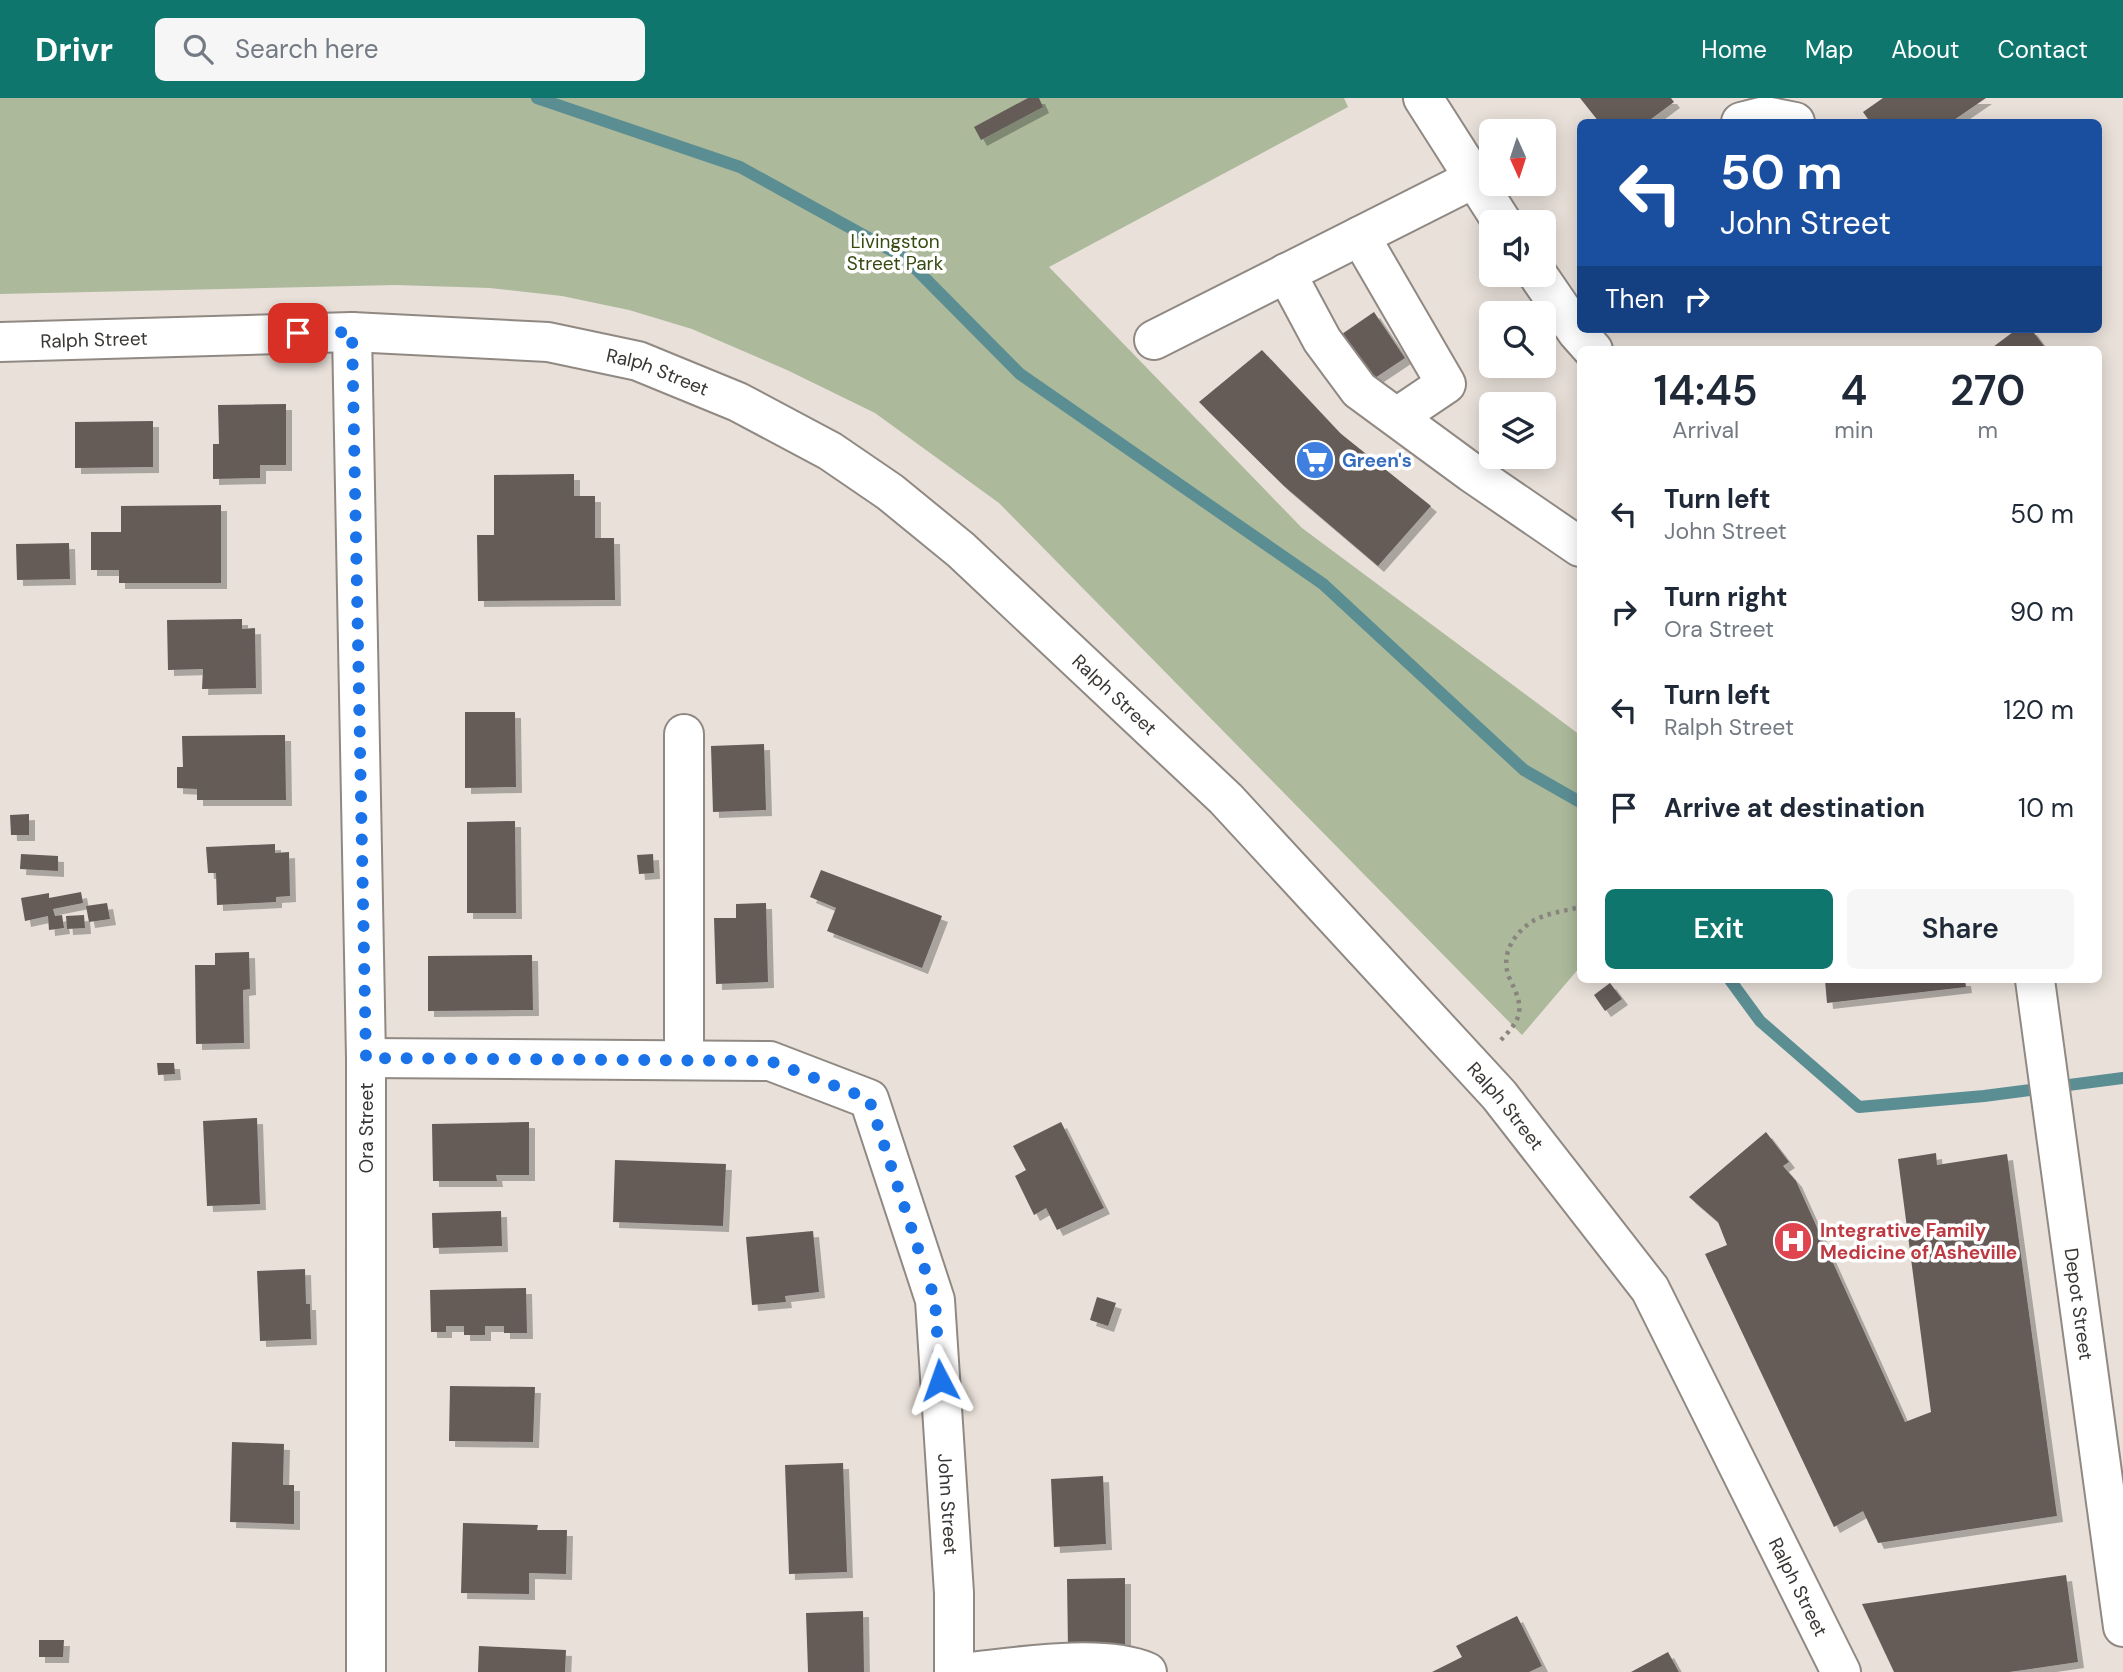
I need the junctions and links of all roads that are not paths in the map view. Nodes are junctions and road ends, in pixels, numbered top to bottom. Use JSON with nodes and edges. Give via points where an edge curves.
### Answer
{"nodes":[{"id":1,"x":1423,"y":98,"type":"edge"},
{"id":2,"x":1741,"y":114,"type":"edge"},
{"id":3,"x":1780,"y":119,"type":"edge"},
{"id":4,"x":1473,"y":179,"type":"junction"},
{"id":5,"x":1494,"y":210,"type":"edge"},
{"id":6,"x":1360,"y":236,"type":"junction"},
{"id":7,"x":1286,"y":274,"type":"junction"},
{"id":8,"x":1546,"y":287,"type":"edge"},
{"id":9,"x":1577,"y":331,"type":"edge"},
{"id":10,"x":352,"y":332,"type":"junction"},
{"id":11,"x":1154,"y":340,"type":"dead end"},
{"id":12,"x":0,"y":342,"type":"edge"},
{"id":13,"x":1397,"y":418,"type":"junction"},
{"id":14,"x":1577,"y":545,"type":"edge"},
{"id":15,"x":684,"y":734,"type":"dead end"},
{"id":16,"x":2035,"y":983,"type":"edge"},
{"id":17,"x":366,"y":1058,"type":"junction"},
{"id":18,"x":684,"y":1060,"type":"junction"},
{"id":19,"x":2123,"y":1627,"type":"edge"},
{"id":20,"x":366,"y":1672,"type":"edge"},
{"id":21,"x":954,"y":1672,"type":"edge"},
{"id":22,"x":969,"y":1672,"type":"edge"},
{"id":23,"x":1147,"y":1672,"type":"edge"},
{"id":24,"x":1841,"y":1672,"type":"edge"}],
"edges":[{"from":1,"to":4,"type":"street"},
{"from":2,"to":3,"type":"street"},
{"from":4,"to":5,"type":"street"},
{"from":4,"to":6,"type":"street"},
{"from":6,"to":7,"type":"street"},
{"from":6,"to":13,"type":"street","via":[[1446,384]]},
{"from":7,"to":11,"type":"street"},
{"from":7,"to":13,"type":"street","via":[[1338,364],[1359,390]]},
{"from":8,"to":9,"type":"street"},
{"from":10,"to":12,"type":"street","name":"Ralph Street"},
{"from":10,"to":17,"type":"street","name":"Ora Street"},
{"from":10,"to":24,"type":"street","name":"Ralph Street","via":[[548,342],[638,361],[738,402],[830,451],[961,550],[1226,799],[1508,1106],[1650,1289]]},
{"from":13,"to":14,"type":"street"},
{"from":15,"to":18,"type":"street"},
{"from":16,"to":19,"type":"street","name":"Depot Street"},
{"from":17,"to":18,"type":"street","name":"John Street"},
{"from":17,"to":20,"type":"street","name":"Ora Street"},
{"from":18,"to":21,"type":"street","name":"John Street","via":[[770,1061],[869,1099],[935,1300],[954,1593]]},
{"from":22,"to":23,"type":"street","via":[[1064,1662],[1132,1665]]}]}
